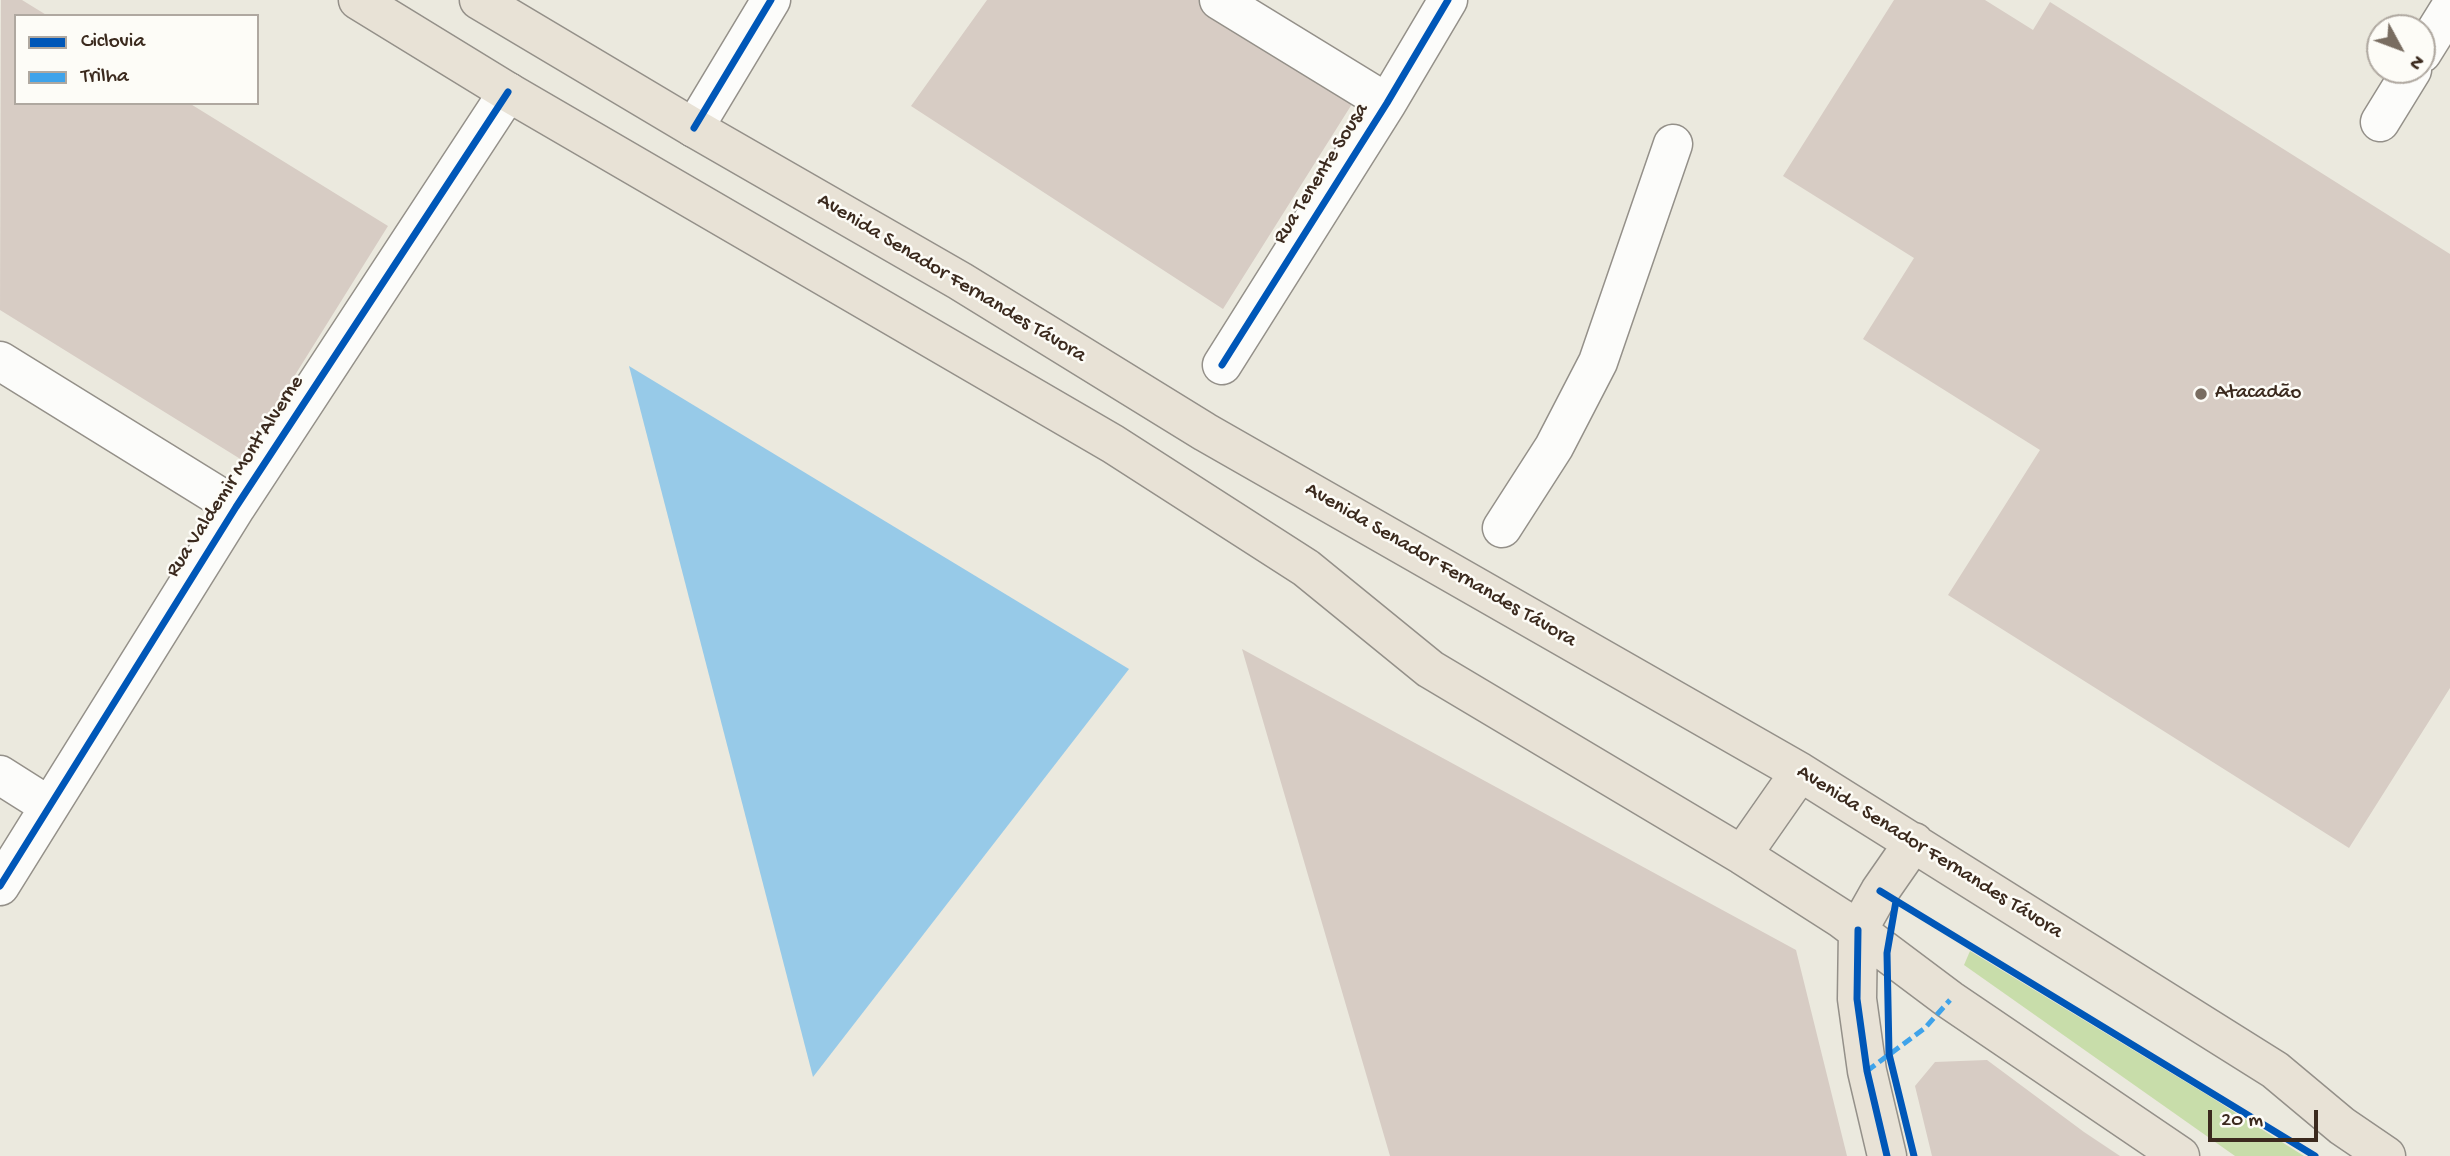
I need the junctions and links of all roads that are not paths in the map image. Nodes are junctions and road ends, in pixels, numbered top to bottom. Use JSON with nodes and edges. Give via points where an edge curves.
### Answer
{"nodes":[{"id":1,"x":358,"y":0,"type":"edge"},
{"id":2,"x":479,"y":0,"type":"edge"},
{"id":3,"x":771,"y":0,"type":"edge"},
{"id":4,"x":1219,"y":0,"type":"edge"},
{"id":5,"x":1448,"y":0,"type":"edge"},
{"id":6,"x":2450,"y":8,"type":"edge"},
{"id":7,"x":2436,"y":30,"type":"edge"},
{"id":8,"x":2403,"y":84,"type":"edge"},
{"id":9,"x":508,"y":92,"type":"junction"},
{"id":10,"x":1387,"y":103,"type":"junction"},
{"id":11,"x":2380,"y":122,"type":"dead end"},
{"id":12,"x":694,"y":128,"type":"junction"},
{"id":13,"x":1673,"y":144,"type":"dead end"},
{"id":14,"x":0,"y":361,"type":"edge"},
{"id":15,"x":1222,"y":365,"type":"dead end"},
{"id":16,"x":236,"y":508,"type":"junction"},
{"id":17,"x":1502,"y":528,"type":"dead end"},
{"id":18,"x":1800,"y":772,"type":"junction"},
{"id":19,"x":0,"y":775,"type":"edge"},
{"id":20,"x":49,"y":806,"type":"junction"},
{"id":21,"x":1914,"y":842,"type":"junction"},
{"id":22,"x":1742,"y":855,"type":"junction"},
{"id":23,"x":0,"y":886,"type":"edge"},
{"id":24,"x":1857,"y":930,"type":"junction"},
{"id":25,"x":1887,"y":1156,"type":"edge"},
{"id":26,"x":2180,"y":1156,"type":"edge"},
{"id":27,"x":2386,"y":1156,"type":"edge"}],
"edges":[{"from":1,"to":9,"type":"main road"},
{"from":2,"to":12,"type":"main road","name":"Avenida Senador Fernandes Távora"},
{"from":3,"to":12,"type":"street"},
{"from":4,"to":10,"type":"street"},
{"from":5,"to":10,"type":"street","name":"Rua Tenente Sousa"},
{"from":6,"to":7,"type":"street"},
{"from":8,"to":11,"type":"street"},
{"from":9,"to":16,"type":"street","name":"Rua Valdemir Mont'Alverne"},
{"from":9,"to":22,"type":"main road","via":[[1113,444],[1306,568],[1430,669]]},
{"from":10,"to":15,"type":"street","name":"Rua Tenente Sousa"},
{"from":12,"to":18,"type":"main road","name":"Avenida Senador Fernandes Távora","via":[[960,281],[1205,432]]},
{"from":13,"to":17,"type":"street","via":[[1598,362],[1554,447]]},
{"from":14,"to":16,"type":"street"},
{"from":16,"to":20,"type":"street","name":"Rua Valdemir Mont'Alverne"},
{"from":18,"to":21,"type":"main road","name":"Avenida Senador Fernandes Távora"},
{"from":18,"to":22,"type":"main road"},
{"from":19,"to":20,"type":"street"},
{"from":20,"to":23,"type":"street","name":"Rua Valdemir Mont'Alverne"},
{"from":21,"to":24,"type":"main road"},
{"from":21,"to":27,"type":"main road","name":"Avenida Senador Fernandes Távora","via":[[2275,1070]]},
{"from":22,"to":24,"type":"main road"},
{"from":24,"to":25,"type":"main road","via":[[1857,999],[1867,1071]]},
{"from":24,"to":26,"type":"main road","via":[[1950,1000]]}]}
